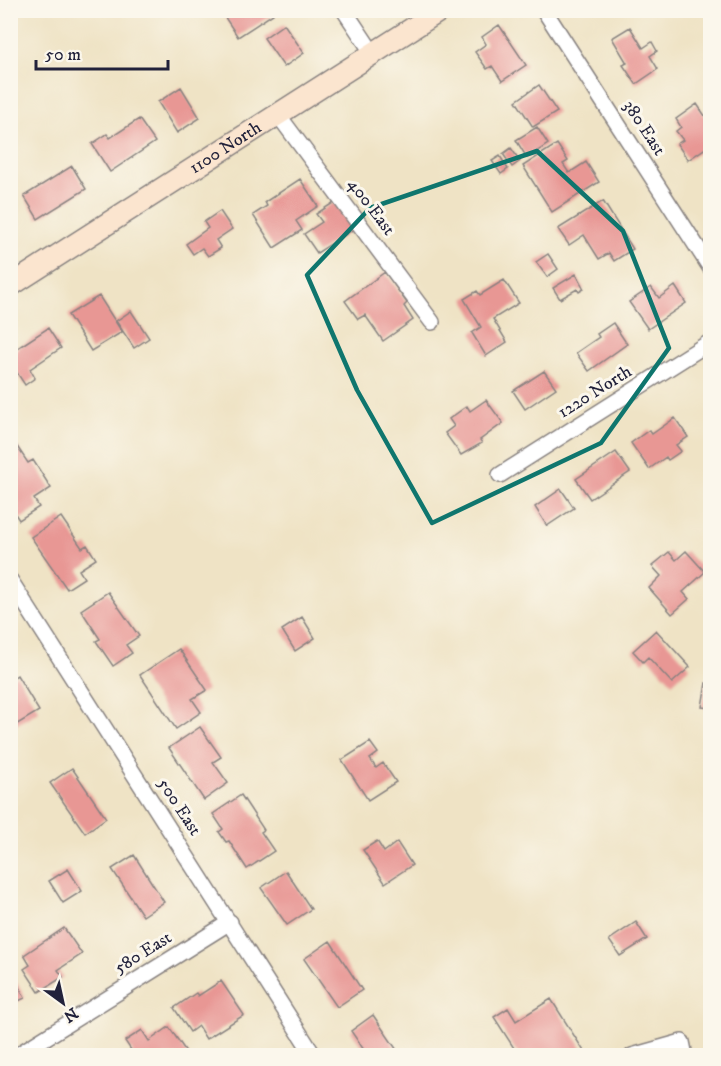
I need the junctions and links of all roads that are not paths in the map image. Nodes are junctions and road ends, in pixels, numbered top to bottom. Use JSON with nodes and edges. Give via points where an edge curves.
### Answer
{"nodes":[{"id":1,"x":344,"y":10,"type":"edge"},
{"id":2,"x":441,"y":10,"type":"edge"},
{"id":3,"x":544,"y":10,"type":"edge"},
{"id":4,"x":374,"y":55,"type":"junction"},
{"id":5,"x":279,"y":116,"type":"junction"},
{"id":6,"x":711,"y":267,"type":"edge"},
{"id":7,"x":10,"y":286,"type":"edge"},
{"id":8,"x":432,"y":322,"type":"dead end"},
{"id":9,"x":711,"y":342,"type":"edge"},
{"id":10,"x":500,"y":475,"type":"dead end"},
{"id":11,"x":10,"y":580,"type":"edge"},
{"id":12,"x":230,"y":922,"type":"junction"},
{"id":13,"x":16,"y":1056,"type":"edge"},
{"id":14,"x":314,"y":1056,"type":"edge"},
{"id":15,"x":632,"y":1056,"type":"edge"},
{"id":16,"x":685,"y":1056,"type":"edge"}],
"edges":[{"from":1,"to":4,"type":"street"},
{"from":2,"to":4,"type":"street","name":"1100 North"},
{"from":3,"to":6,"type":"street","name":"380 East"},
{"from":4,"to":5,"type":"street","name":"1100 North"},
{"from":5,"to":7,"type":"street","name":"1100 North"},
{"from":5,"to":8,"type":"street","name":"400 East"},
{"from":9,"to":10,"type":"street","name":"1220 North"},
{"from":11,"to":12,"type":"street","name":"500 East"},
{"from":12,"to":13,"type":"street","name":"580 East"},
{"from":12,"to":14,"type":"street","name":"500 East"},
{"from":15,"to":16,"type":"street","via":[[682,1042]]}]}
